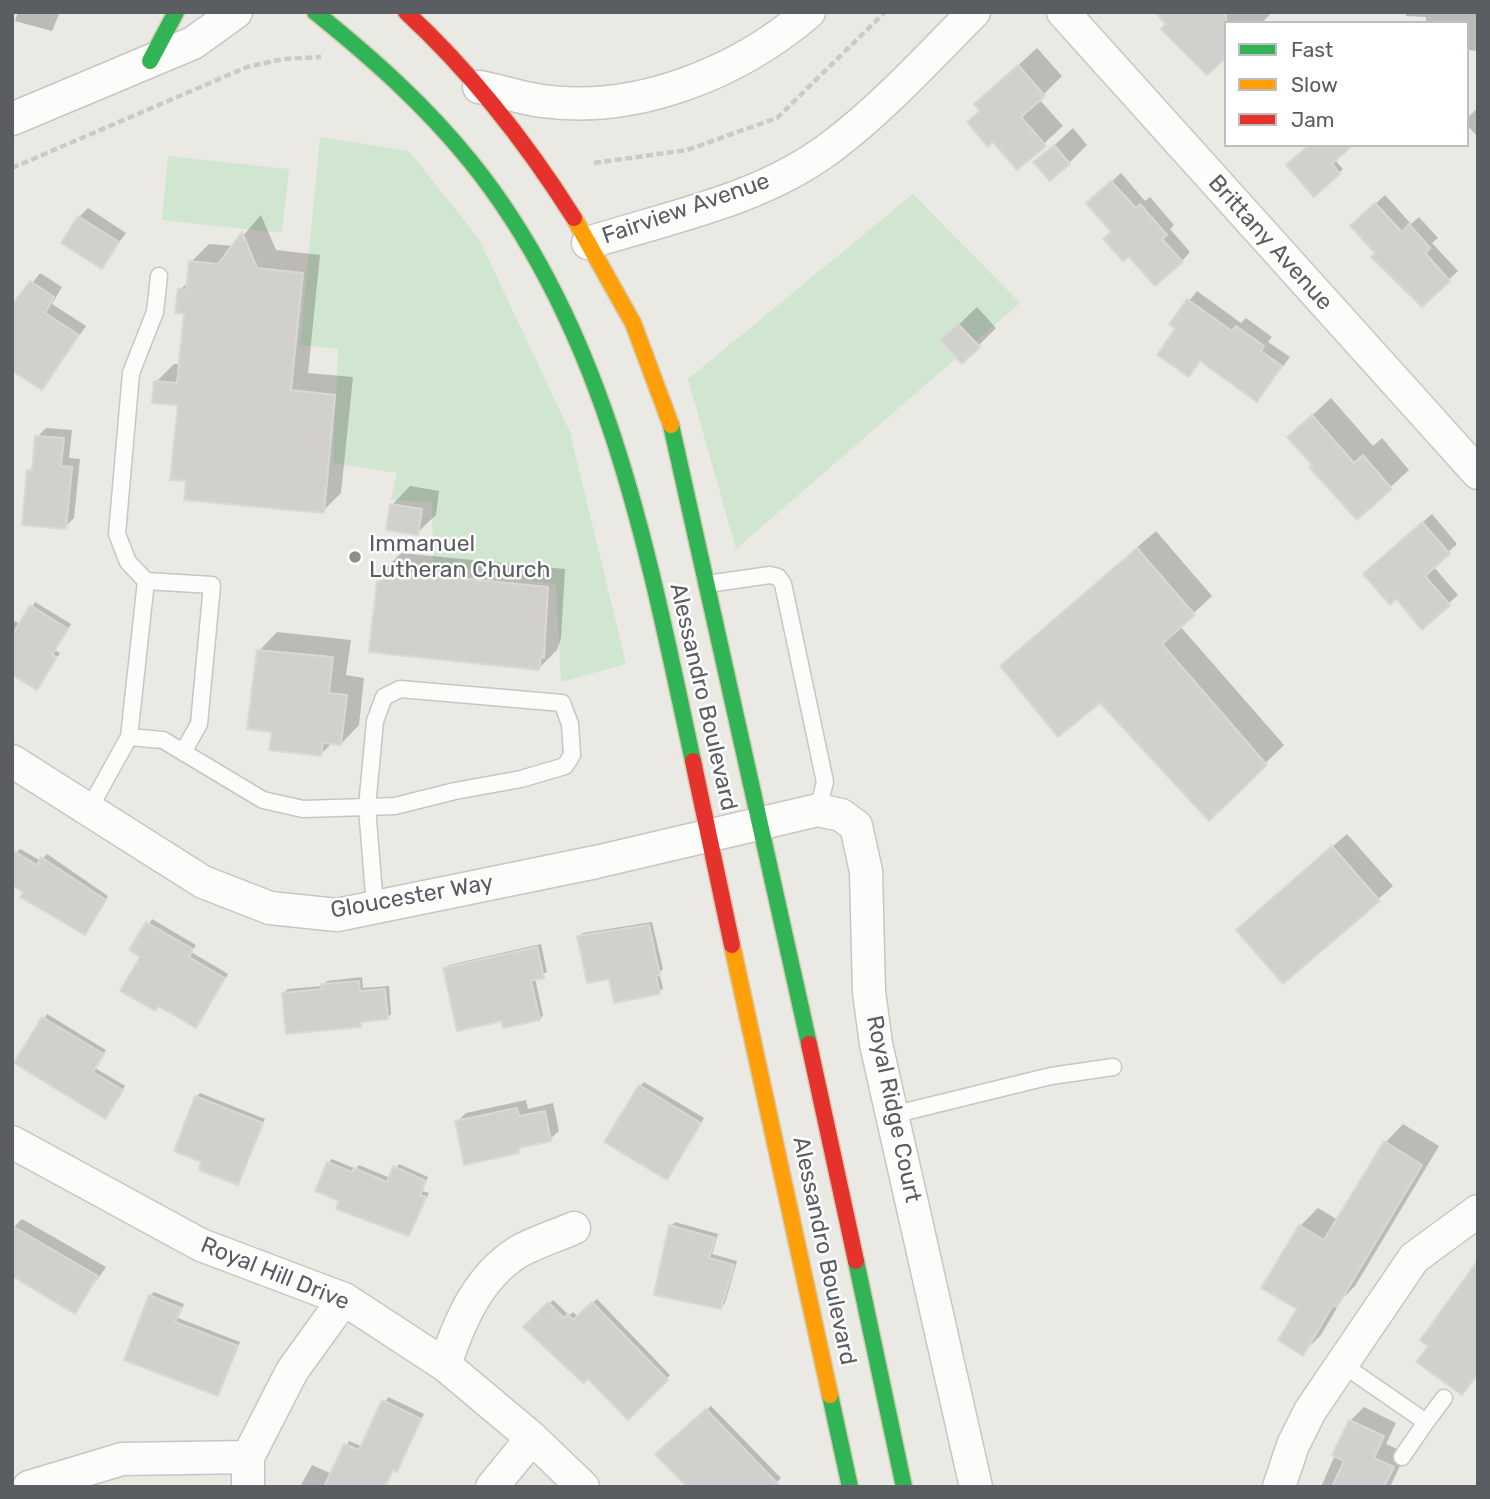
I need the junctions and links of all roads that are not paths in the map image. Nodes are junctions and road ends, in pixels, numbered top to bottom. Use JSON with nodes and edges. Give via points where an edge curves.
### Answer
{"nodes":[{"id":1,"x":176,"y":12,"type":"edge"},
{"id":2,"x":236,"y":12,"type":"edge"},
{"id":3,"x":315,"y":12,"type":"edge"},
{"id":4,"x":406,"y":12,"type":"edge"},
{"id":5,"x":809,"y":12,"type":"edge"},
{"id":6,"x":974,"y":12,"type":"edge"},
{"id":7,"x":1063,"y":12,"type":"edge"},
{"id":8,"x":150,"y":61,"type":"junction"},
{"id":9,"x":479,"y":87,"type":"junction"},
{"id":10,"x":429,"y":112,"type":"junction"},
{"id":11,"x":12,"y":119,"type":"edge"},
{"id":12,"x":460,"y":121,"type":"dead end"},
{"id":13,"x":578,"y":242,"type":"junction"},
{"id":14,"x":159,"y":276,"type":"dead end"},
{"id":15,"x":1478,"y":473,"type":"edge"},
{"id":16,"x":146,"y":581,"type":"junction"},
{"id":17,"x":707,"y":584,"type":"junction"},
{"id":18,"x":129,"y":737,"type":"junction"},
{"id":19,"x":183,"y":752,"type":"junction"},
{"id":20,"x":12,"y":761,"type":"edge"},
{"id":21,"x":367,"y":807,"type":"junction"},
{"id":22,"x":89,"y":809,"type":"junction"},
{"id":23,"x":818,"y":810,"type":"junction"},
{"id":24,"x":762,"y":823,"type":"junction"},
{"id":25,"x":711,"y":835,"type":"junction"},
{"id":26,"x":375,"y":907,"type":"junction"},
{"id":27,"x":1113,"y":1067,"type":"dead end"},
{"id":28,"x":892,"y":1115,"type":"junction"},
{"id":29,"x":12,"y":1142,"type":"edge"},
{"id":30,"x":1478,"y":1211,"type":"edge"},
{"id":31,"x":574,"y":1228,"type":"dead end"},
{"id":32,"x":344,"y":1299,"type":"junction"},
{"id":33,"x":1342,"y":1364,"type":"junction"},
{"id":34,"x":445,"y":1365,"type":"junction"},
{"id":35,"x":1444,"y":1398,"type":"dead end"},
{"id":36,"x":1426,"y":1422,"type":"junction"},
{"id":37,"x":532,"y":1438,"type":"junction"},
{"id":38,"x":1402,"y":1457,"type":"dead end"},
{"id":39,"x":248,"y":1472,"type":"edge"},
{"id":40,"x":29,"y":1487,"type":"edge"},
{"id":41,"x":492,"y":1487,"type":"edge"},
{"id":42,"x":583,"y":1487,"type":"edge"},
{"id":43,"x":850,"y":1487,"type":"edge"},
{"id":44,"x":904,"y":1487,"type":"edge"},
{"id":45,"x":976,"y":1487,"type":"edge"},
{"id":46,"x":1279,"y":1487,"type":"edge"}],
"edges":[{"from":1,"to":8,"type":"main road"},
{"from":2,"to":8,"type":"street","via":[[193,43]]},
{"from":3,"to":10,"type":"main road","name":"Alessandro Boulevard"},
{"from":4,"to":9,"type":"main road","name":"Alessandro Boulevard"},
{"from":5,"to":9,"type":"street","via":[[732,64],[650,96],[593,103],[541,101]]},
{"from":6,"to":13,"type":"street","name":"Fairview Avenue","via":[[874,111],[810,160],[734,198]]},
{"from":7,"to":15,"type":"street","name":"Brittany Avenue"},
{"from":8,"to":11,"type":"street"},
{"from":9,"to":13,"type":"main road","name":"Alessandro Boulevard","via":[[517,129]]},
{"from":10,"to":12,"type":"main road"},
{"from":10,"to":25,"type":"main road","name":"Alessandro Boulevard","via":[[511,214],[543,267],[593,375],[629,483]]},
{"from":13,"to":17,"type":"main road","name":"Alessandro Boulevard","via":[[638,331],[671,428]]},
{"from":14,"to":16,"type":"lane","via":[[155,312],[131,373],[117,534],[128,562]]},
{"from":16,"to":18,"type":"lane"},
{"from":16,"to":19,"type":"lane","via":[[212,586],[198,724]]},
{"from":17,"to":23,"type":"lane","via":[[770,575],[783,584],[825,782]]},
{"from":17,"to":24,"type":"main road","name":"Alessandro Boulevard"},
{"from":18,"to":19,"type":"lane","via":[[163,740]]},
{"from":18,"to":22,"type":"lane"},
{"from":19,"to":21,"type":"lane","via":[[263,800],[303,809]]},
{"from":20,"to":22,"type":"street","name":"Gloucester Way"},
{"from":21,"to":21,"type":"lane","via":[[395,806],[565,766],[572,755],[570,724],[562,703],[400,689],[384,697],[375,721]]},
{"from":21,"to":26,"type":"lane"},
{"from":22,"to":26,"type":"street","name":"Gloucester Way","via":[[203,882],[270,908],[337,915]]},
{"from":23,"to":24,"type":"street"},
{"from":23,"to":28,"type":"street","name":"Royal Ridge Court","via":[[841,815],[856,826],[863,846],[869,992]]},
{"from":24,"to":25,"type":"street","name":"Gloucester Way"},
{"from":24,"to":44,"type":"main road","name":"Alessandro Boulevard"},
{"from":25,"to":26,"type":"street","name":"Gloucester Way"},
{"from":25,"to":43,"type":"main road","name":"Alessandro Boulevard"},
{"from":27,"to":28,"type":"lane","via":[[1051,1076]]},
{"from":28,"to":45,"type":"street","name":"Royal Ridge Court"},
{"from":29,"to":32,"type":"street","name":"Royal Hill Drive","via":[[201,1245]]},
{"from":30,"to":33,"type":"street","via":[[1414,1258]]},
{"from":31,"to":34,"type":"street","via":[[518,1252],[482,1283],[456,1330]]},
{"from":32,"to":34,"type":"street","name":"Royal Hill Drive"},
{"from":32,"to":39,"type":"street","via":[[292,1371]]},
{"from":33,"to":36,"type":"lane"},
{"from":33,"to":46,"type":"street","via":[[1310,1411]]},
{"from":34,"to":37,"type":"street","name":"Royal Hill Drive"},
{"from":35,"to":36,"type":"lane"},
{"from":36,"to":38,"type":"lane"},
{"from":37,"to":41,"type":"street"},
{"from":37,"to":42,"type":"street","name":"Royal Hill Drive"},
{"from":39,"to":40,"type":"street","via":[[122,1459]]}]}
